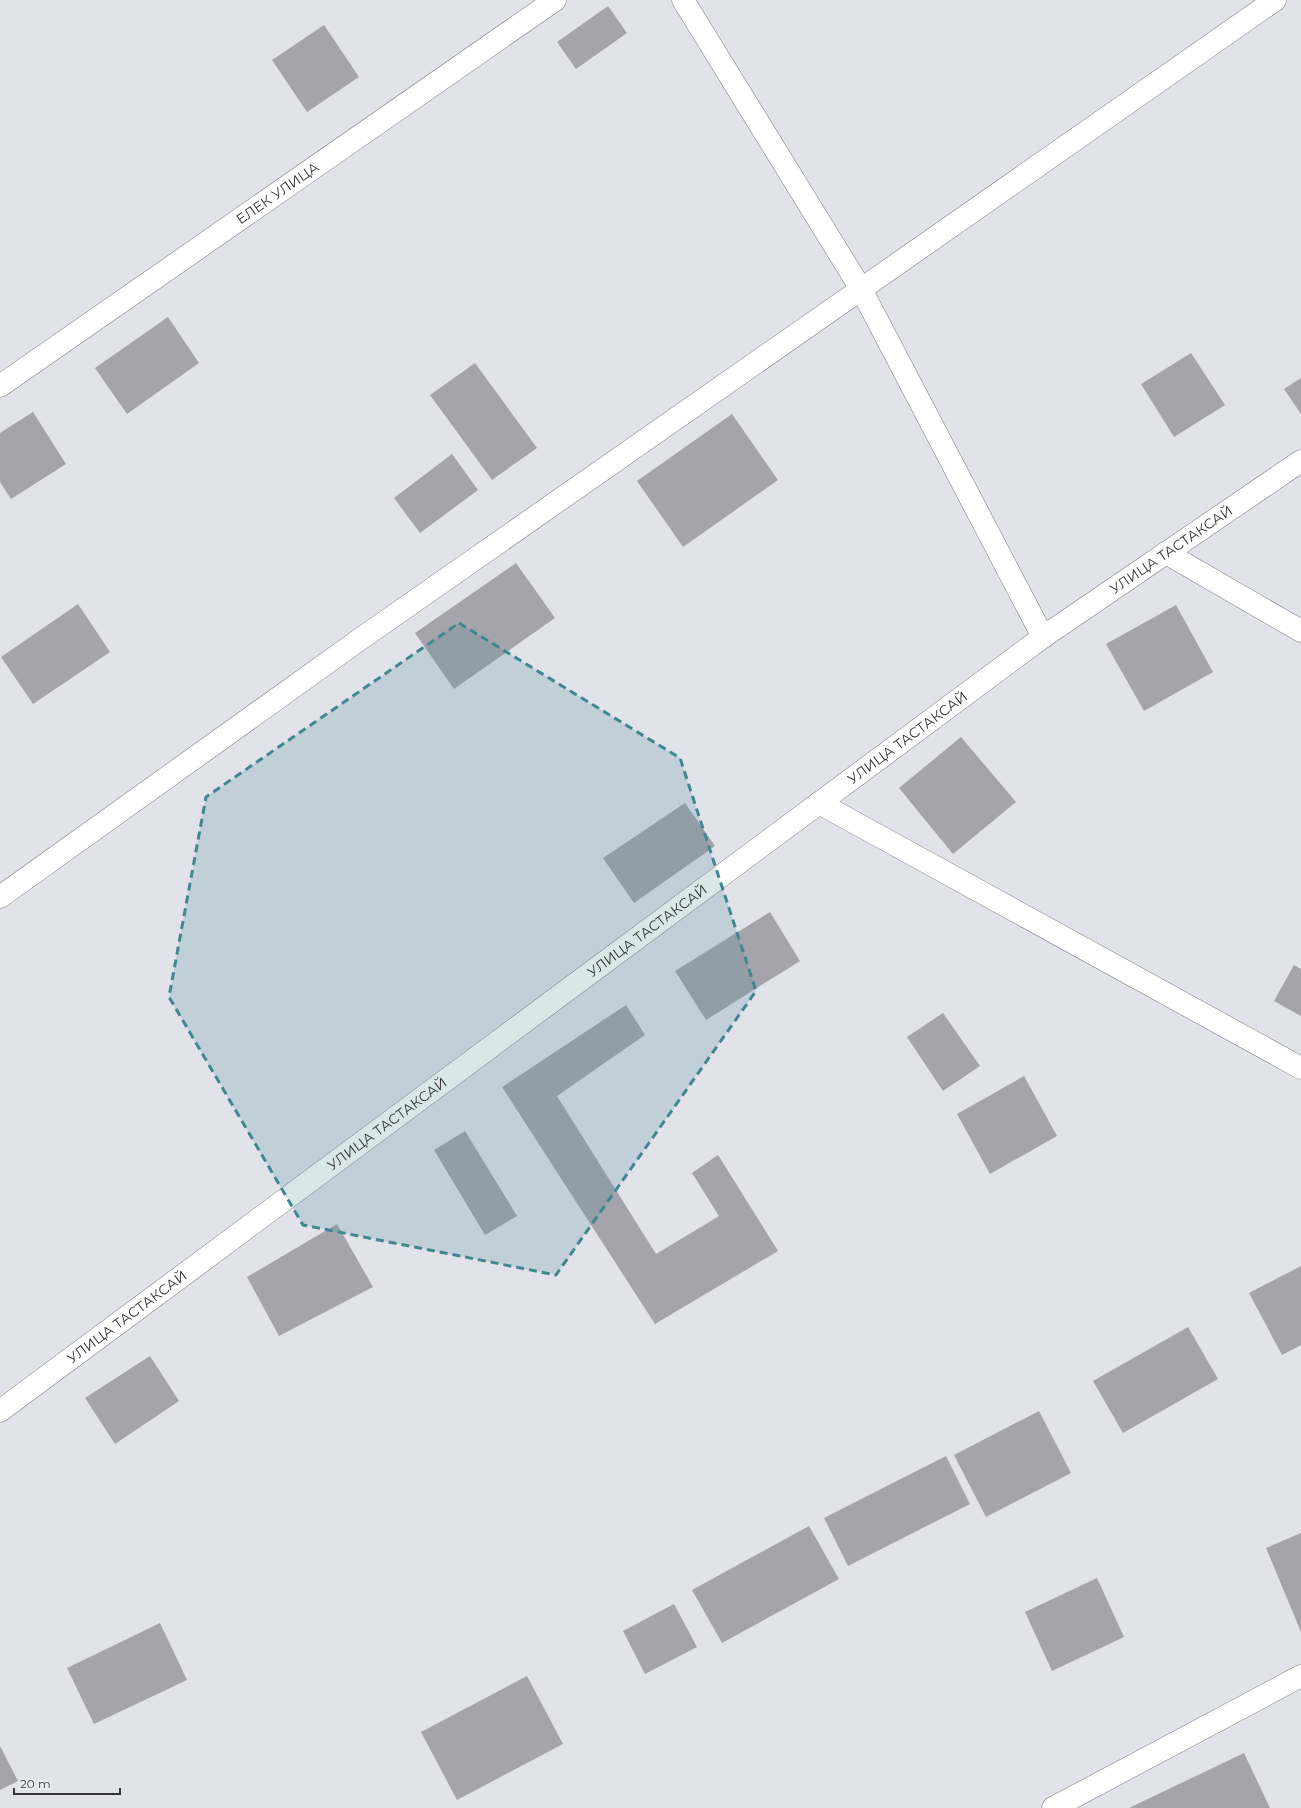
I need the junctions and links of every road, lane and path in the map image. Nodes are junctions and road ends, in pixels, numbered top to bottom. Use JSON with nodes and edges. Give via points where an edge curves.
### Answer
{"nodes":[{"id":1,"x":555,"y":0,"type":"edge"},
{"id":2,"x":683,"y":0,"type":"edge"},
{"id":3,"x":1275,"y":0,"type":"edge"},
{"id":4,"x":861,"y":289,"type":"junction"},
{"id":5,"x":0,"y":386,"type":"edge"},
{"id":6,"x":1301,"y":460,"type":"edge"},
{"id":7,"x":1166,"y":553,"type":"junction"},
{"id":8,"x":1301,"y":631,"type":"edge"},
{"id":9,"x":1043,"y":638,"type":"junction"},
{"id":10,"x":819,"y":803,"type":"junction"},
{"id":11,"x":0,"y":897,"type":"edge"},
{"id":12,"x":1301,"y":1068,"type":"edge"},
{"id":13,"x":0,"y":1411,"type":"edge"},
{"id":14,"x":1301,"y":1676,"type":"edge"},
{"id":15,"x":1053,"y":1808,"type":"edge"}],
"edges":[{"from":1,"to":5,"type":"street","name":"ЕЛЕК УЛИЦА"},
{"from":2,"to":4,"type":"street"},
{"from":3,"to":4,"type":"street"},
{"from":4,"to":9,"type":"street"},
{"from":4,"to":11,"type":"street","via":[[365,635]]},
{"from":6,"to":7,"type":"street","name":"УЛИЦА ТАСТАКСАЙ"},
{"from":7,"to":8,"type":"street"},
{"from":7,"to":9,"type":"street","name":"УЛИЦА ТАСТАКСАЙ"},
{"from":9,"to":10,"type":"street","name":"УЛИЦА ТАСТАКСАЙ"},
{"from":10,"to":12,"type":"street"},
{"from":10,"to":13,"type":"street","name":"УЛИЦА ТАСТАКСАЙ"},
{"from":14,"to":15,"type":"street"}]}
